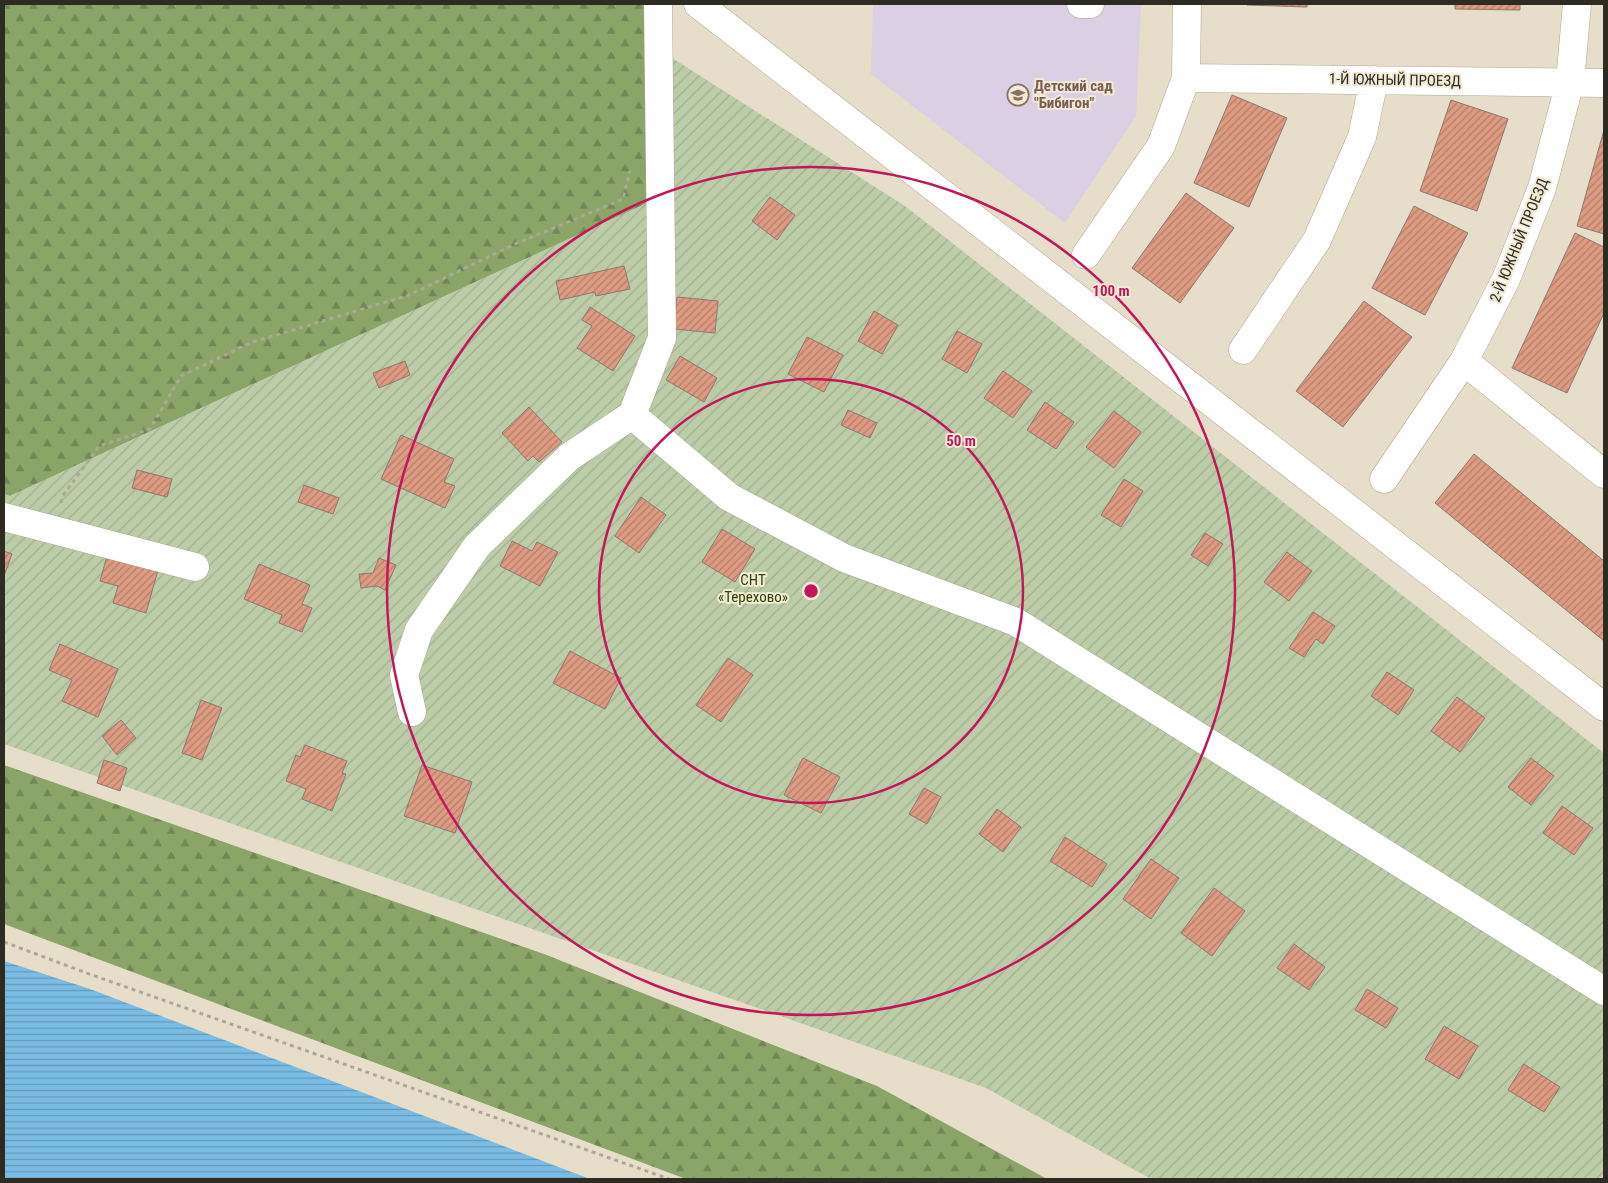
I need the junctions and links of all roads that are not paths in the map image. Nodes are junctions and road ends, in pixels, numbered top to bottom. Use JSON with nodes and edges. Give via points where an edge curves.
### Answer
{"nodes":[{"id":1,"x":658,"y":4,"type":"edge"},
{"id":2,"x":698,"y":4,"type":"edge"},
{"id":3,"x":1081,"y":4,"type":"edge"},
{"id":4,"x":1090,"y":4,"type":"edge"},
{"id":5,"x":1187,"y":4,"type":"edge"},
{"id":6,"x":1577,"y":4,"type":"edge"},
{"id":7,"x":1186,"y":78,"type":"junction"},
{"id":8,"x":1374,"y":80,"type":"junction"},
{"id":9,"x":1570,"y":82,"type":"junction"},
{"id":10,"x":1604,"y":83,"type":"edge"},
{"id":11,"x":1086,"y":255,"type":"dead end"},
{"id":12,"x":1243,"y":350,"type":"dead end"},
{"id":13,"x":1464,"y":361,"type":"junction"},
{"id":14,"x":632,"y":416,"type":"junction"},
{"id":15,"x":1604,"y":474,"type":"edge"},
{"id":16,"x":1384,"y":478,"type":"dead end"},
{"id":17,"x":4,"y":517,"type":"edge"},
{"id":18,"x":195,"y":566,"type":"dead end"},
{"id":19,"x":1604,"y":707,"type":"edge"},
{"id":20,"x":412,"y":712,"type":"dead end"},
{"id":21,"x":1604,"y":991,"type":"edge"}],
"edges":[{"from":1,"to":14,"type":"street","via":[[662,338]]},
{"from":2,"to":19,"type":"street"},
{"from":3,"to":4,"type":"street"},
{"from":5,"to":7,"type":"street"},
{"from":6,"to":9,"type":"street","name":"2-Й ЮЖНЫЙ ПРОЕЗД"},
{"from":7,"to":8,"type":"street","name":"1-Й ЮЖНЫЙ ПРОЕЗД"},
{"from":7,"to":11,"type":"street","via":[[1161,146]]},
{"from":8,"to":9,"type":"street","name":"1-Й ЮЖНЫЙ ПРОЕЗД"},
{"from":8,"to":12,"type":"street","via":[[1362,138],[1317,240]]},
{"from":9,"to":10,"type":"street","name":"1-Й ЮЖНЫЙ ПРОЕЗД"},
{"from":9,"to":13,"type":"street","name":"2-Й ЮЖНЫЙ ПРОЕЗД","via":[[1542,188],[1506,279]]},
{"from":13,"to":15,"type":"street"},
{"from":13,"to":16,"type":"street","name":"2-Й ЮЖНЫЙ ПРОЕЗД"},
{"from":14,"to":20,"type":"street","via":[[569,456],[477,546],[419,630],[404,676]]},
{"from":14,"to":21,"type":"street","via":[[729,497],[844,558],[1016,622]]},
{"from":17,"to":18,"type":"street"}]}
